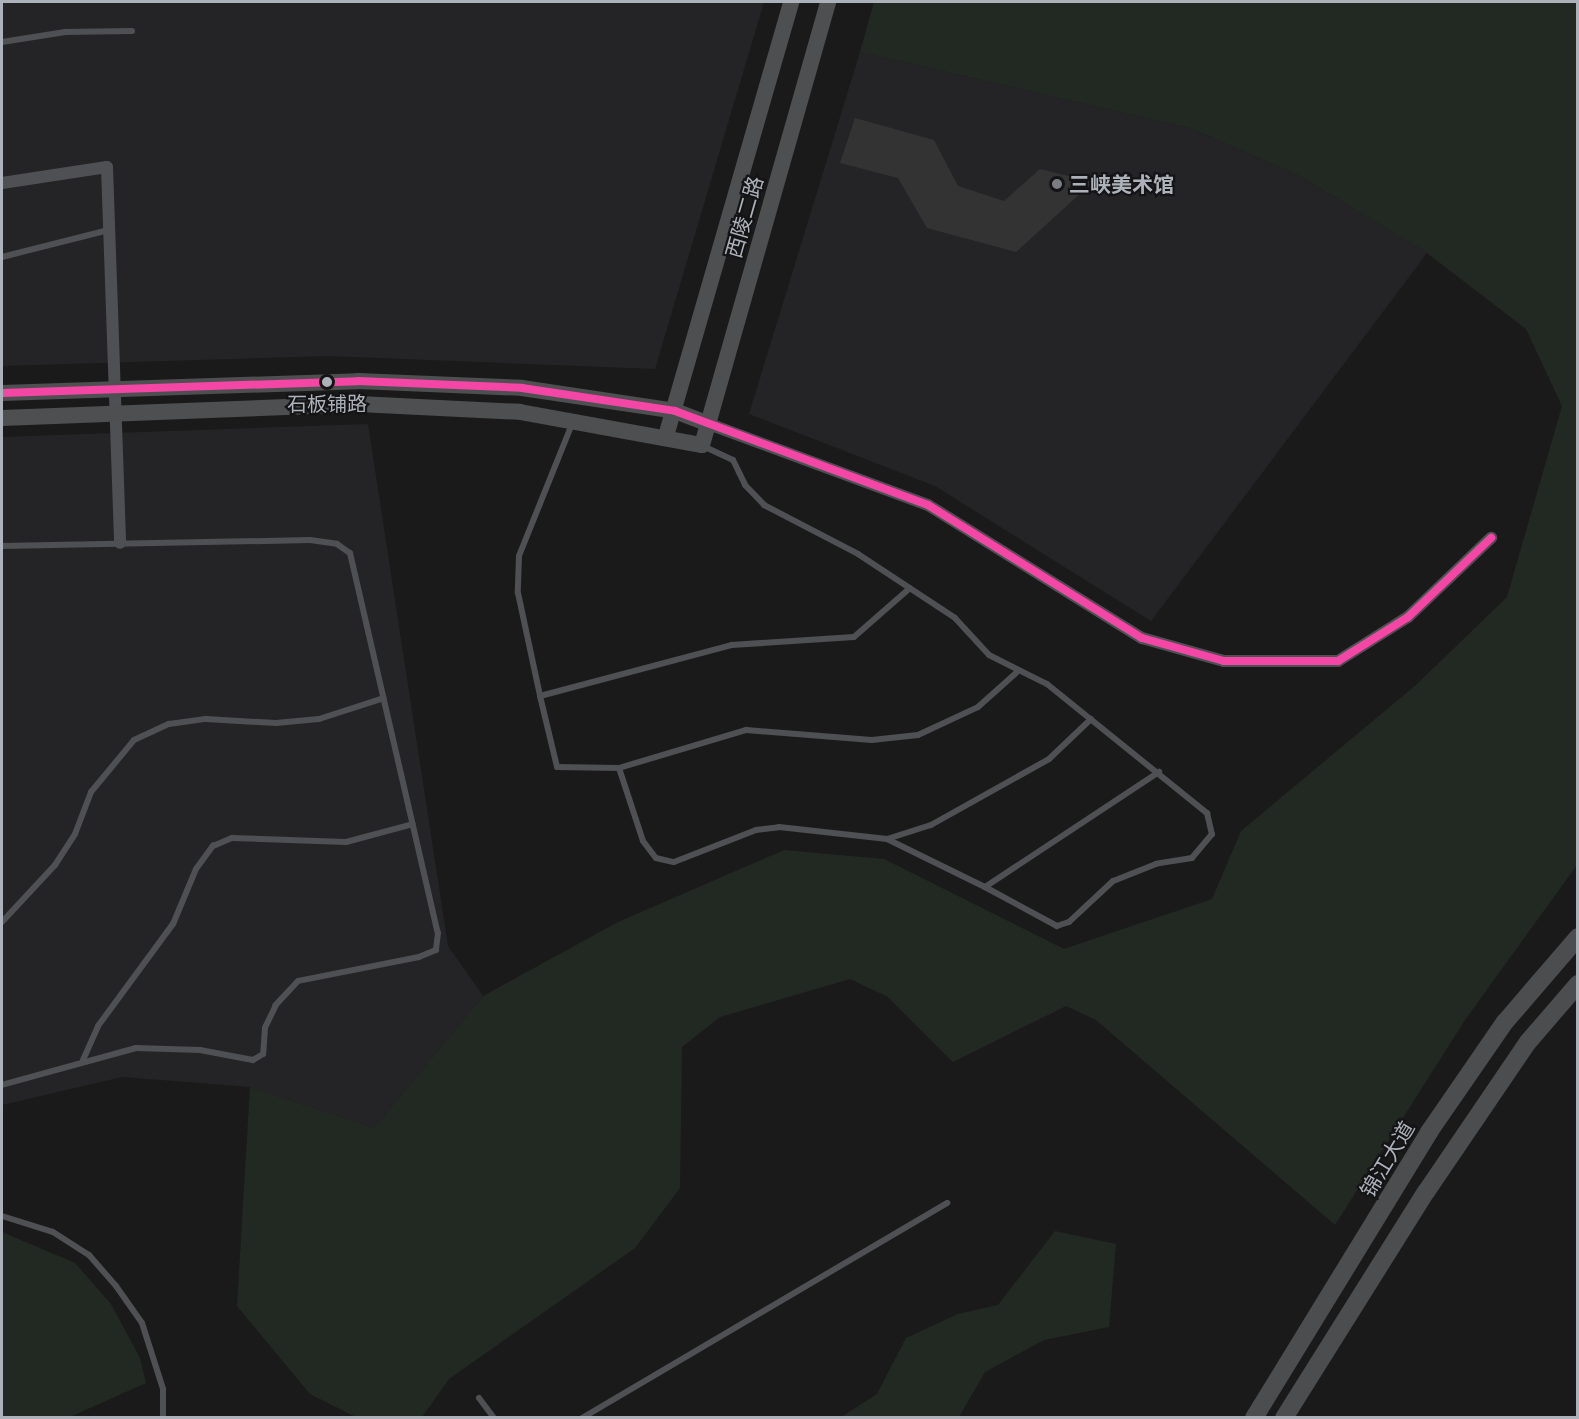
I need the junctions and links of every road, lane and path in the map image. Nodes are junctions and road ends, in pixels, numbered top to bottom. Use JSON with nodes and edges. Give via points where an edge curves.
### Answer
{"nodes":[{"id":1,"x":791,"y":2,"type":"edge"},
{"id":2,"x":828,"y":2,"type":"edge"},
{"id":3,"x":132,"y":31,"type":"dead end"},
{"id":4,"x":2,"y":42,"type":"edge"},
{"id":5,"x":2,"y":183,"type":"edge"},
{"id":6,"x":109,"y":231,"type":"junction"},
{"id":7,"x":2,"y":257,"type":"edge"},
{"id":8,"x":113,"y":388,"type":"junction"},
{"id":9,"x":2,"y":393,"type":"edge"},
{"id":10,"x":675,"y":411,"type":"junction"},
{"id":11,"x":114,"y":412,"type":"junction"},
{"id":12,"x":2,"y":418,"type":"edge"},
{"id":13,"x":573,"y":421,"type":"junction"},
{"id":14,"x":709,"y":424,"type":"junction"},
{"id":15,"x":666,"y":436,"type":"junction"},
{"id":16,"x":702,"y":445,"type":"junction"},
{"id":17,"x":1491,"y":538,"type":"dead end"},
{"id":18,"x":120,"y":543,"type":"junction"},
{"id":19,"x":2,"y":546,"type":"edge"},
{"id":20,"x":910,"y":588,"type":"junction"},
{"id":21,"x":1016,"y":673,"type":"junction"},
{"id":22,"x":540,"y":696,"type":"junction"},
{"id":23,"x":384,"y":698,"type":"junction"},
{"id":24,"x":1091,"y":719,"type":"junction"},
{"id":25,"x":619,"y":768,"type":"junction"},
{"id":26,"x":1158,"y":772,"type":"junction"},
{"id":27,"x":413,"y":824,"type":"junction"},
{"id":28,"x":887,"y":839,"type":"junction"},
{"id":29,"x":985,"y":887,"type":"junction"},
{"id":30,"x":2,"y":922,"type":"edge"},
{"id":31,"x":1578,"y":937,"type":"edge"},
{"id":32,"x":1578,"y":984,"type":"edge"},
{"id":33,"x":83,"y":1060,"type":"junction"},
{"id":34,"x":2,"y":1084,"type":"edge"},
{"id":35,"x":946,"y":1203,"type":"dead end"},
{"id":36,"x":2,"y":1216,"type":"edge"},
{"id":37,"x":479,"y":1398,"type":"dead end"},
{"id":38,"x":163,"y":1418,"type":"edge"},
{"id":39,"x":494,"y":1418,"type":"edge"},
{"id":40,"x":582,"y":1418,"type":"edge"},
{"id":41,"x":1254,"y":1418,"type":"edge"},
{"id":42,"x":1284,"y":1418,"type":"edge"}],
"edges":[{"from":1,"to":10,"type":"main road","name":"西陵二路"},
{"from":2,"to":14,"type":"main road","name":"西陵二路"},
{"from":3,"to":4,"type":"lane","via":[[65,32]]},
{"from":5,"to":6,"type":"street","via":[[107,167]]},
{"from":6,"to":7,"type":"lane"},
{"from":6,"to":8,"type":"street"},
{"from":8,"to":9,"type":"main road"},
{"from":8,"to":10,"type":"main road","via":[[358,381],[522,388]]},
{"from":8,"to":11,"type":"street"},
{"from":10,"to":14,"type":"main road"},
{"from":10,"to":15,"type":"main road","name":"西陵二路"},
{"from":11,"to":12,"type":"main road"},
{"from":11,"to":13,"type":"main road","via":[[359,404]]},
{"from":11,"to":18,"type":"street"},
{"from":13,"to":15,"type":"main road"},
{"from":13,"to":22,"type":"lane","via":[[519,556],[518,593]]},
{"from":14,"to":16,"type":"main road","name":"西陵二路"},
{"from":14,"to":17,"type":"street","via":[[928,505],[1142,638],[1224,661],[1338,661],[1408,617]]},
{"from":15,"to":16,"type":"main road"},
{"from":16,"to":20,"type":"lane","via":[[733,460],[745,485],[765,505]]},
{"from":18,"to":19,"type":"lane"},
{"from":18,"to":23,"type":"lane","via":[[337,544],[350,553]]},
{"from":20,"to":21,"type":"lane","via":[[955,618],[989,656]]},
{"from":20,"to":22,"type":"lane","via":[[854,638],[732,645]]},
{"from":21,"to":24,"type":"lane","via":[[1047,684]]},
{"from":21,"to":25,"type":"lane","via":[[978,707],[918,735],[872,740],[746,730]]},
{"from":22,"to":25,"type":"lane","via":[[557,767]]},
{"from":23,"to":27,"type":"lane"},
{"from":23,"to":30,"type":"lane","via":[[319,719],[169,724],[134,740],[91,792],[75,834],[55,865]]},
{"from":24,"to":26,"type":"lane"},
{"from":24,"to":28,"type":"lane","via":[[1048,759],[931,825]]},
{"from":25,"to":28,"type":"lane","via":[[643,841],[656,858],[674,862],[756,830],[779,827]]},
{"from":26,"to":29,"type":"lane"},
{"from":26,"to":29,"type":"lane","via":[[1207,813],[1212,834],[1192,858],[1113,881],[1070,922],[1057,926]]},
{"from":27,"to":33,"type":"lane","via":[[346,843],[232,838],[213,846],[196,869],[173,924],[98,1026]]},
{"from":27,"to":33,"type":"lane","via":[[438,933],[436,950],[298,981],[276,1005],[265,1028],[263,1054],[253,1060],[200,1050],[136,1048]]},
{"from":28,"to":29,"type":"lane"},
{"from":31,"to":41,"type":"main road","name":"锦江大道","via":[[1505,1022],[1429,1132]]},
{"from":32,"to":42,"type":"main road","via":[[1528,1042],[1426,1192]]},
{"from":33,"to":34,"type":"lane"},
{"from":35,"to":40,"type":"lane"},
{"from":36,"to":38,"type":"lane","via":[[53,1232],[89,1255],[116,1286],[142,1323],[163,1389]]},
{"from":37,"to":39,"type":"lane"}]}
